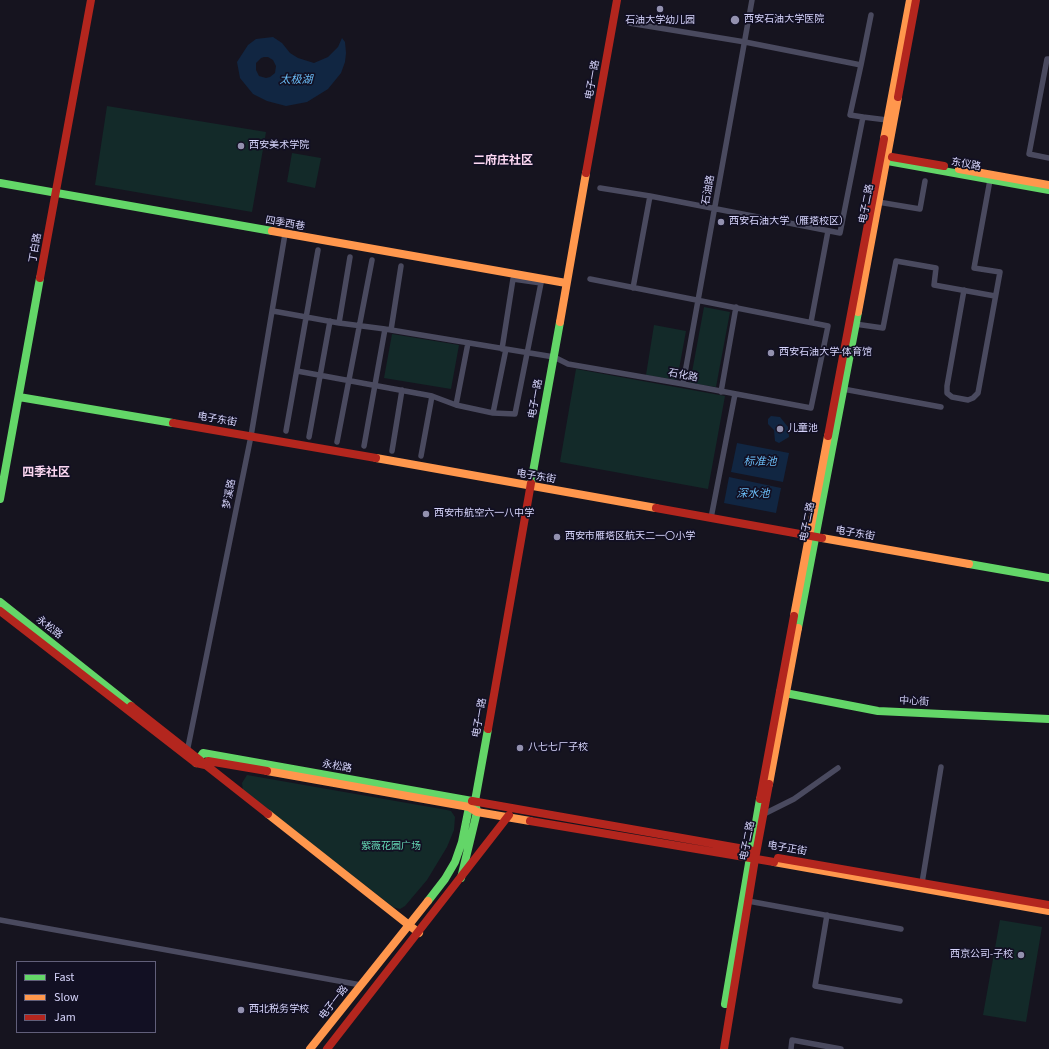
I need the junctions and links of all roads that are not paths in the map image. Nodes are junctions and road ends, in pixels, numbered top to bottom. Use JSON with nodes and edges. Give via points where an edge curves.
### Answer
{"nodes":[{"id":1,"x":91,"y":0,"type":"edge"},
{"id":2,"x":617,"y":0,"type":"edge"},
{"id":3,"x":752,"y":0,"type":"edge"},
{"id":4,"x":910,"y":0,"type":"edge"},
{"id":5,"x":916,"y":0,"type":"edge"},
{"id":6,"x":871,"y":15,"type":"dead end"},
{"id":7,"x":630,"y":23,"type":"dead end"},
{"id":8,"x":744,"y":42,"type":"junction"},
{"id":9,"x":1049,"y":59,"type":"edge"},
{"id":10,"x":861,"y":65,"type":"junction"},
{"id":11,"x":863,"y":117,"type":"junction"},
{"id":12,"x":887,"y":120,"type":"junction"},
{"id":13,"x":883,"y":158,"type":"junction"},
{"id":14,"x":1049,"y":158,"type":"edge"},
{"id":15,"x":990,"y":180,"type":"junction"},
{"id":16,"x":925,"y":181,"type":"dead end"},
{"id":17,"x":0,"y":182,"type":"edge"},
{"id":18,"x":1049,"y":185,"type":"edge"},
{"id":19,"x":600,"y":188,"type":"dead end"},
{"id":20,"x":1049,"y":190,"type":"edge"},
{"id":21,"x":56,"y":193,"type":"junction"},
{"id":22,"x":650,"y":196,"type":"junction"},
{"id":23,"x":878,"y":202,"type":"junction"},
{"id":24,"x":714,"y":208,"type":"junction"},
{"id":25,"x":828,"y":231,"type":"junction"},
{"id":26,"x":285,"y":234,"type":"junction"},
{"id":27,"x":318,"y":250,"type":"dead end"},
{"id":28,"x":350,"y":257,"type":"dead end"},
{"id":29,"x":372,"y":260,"type":"dead end"},
{"id":30,"x":401,"y":266,"type":"dead end"},
{"id":31,"x":590,"y":279,"type":"dead end"},
{"id":32,"x":566,"y":283,"type":"junction"},
{"id":33,"x":633,"y":288,"type":"junction"},
{"id":34,"x":964,"y":290,"type":"junction"},
{"id":35,"x":995,"y":296,"type":"junction"},
{"id":36,"x":698,"y":300,"type":"junction"},
{"id":37,"x":736,"y":306,"type":"junction"},
{"id":38,"x":273,"y":311,"type":"junction"},
{"id":39,"x":306,"y":317,"type":"junction"},
{"id":40,"x":330,"y":322,"type":"junction"},
{"id":41,"x":811,"y":322,"type":"junction"},
{"id":42,"x":339,"y":323,"type":"junction"},
{"id":43,"x":855,"y":324,"type":"junction"},
{"id":44,"x":359,"y":326,"type":"junction"},
{"id":45,"x":388,"y":330,"type":"junction"},
{"id":46,"x":468,"y":343,"type":"junction"},
{"id":47,"x":504,"y":349,"type":"junction"},
{"id":48,"x":527,"y":353,"type":"junction"},
{"id":49,"x":554,"y":357,"type":"junction"},
{"id":50,"x":297,"y":371,"type":"junction"},
{"id":51,"x":320,"y":375,"type":"junction"},
{"id":52,"x":349,"y":380,"type":"junction"},
{"id":53,"x":682,"y":384,"type":"junction"},
{"id":54,"x":376,"y":385,"type":"junction"},
{"id":55,"x":843,"y":389,"type":"junction"},
{"id":56,"x":402,"y":390,"type":"junction"},
{"id":57,"x":721,"y":392,"type":"junction"},
{"id":58,"x":735,"y":394,"type":"junction"},
{"id":59,"x":432,"y":396,"type":"junction"},
{"id":60,"x":19,"y":397,"type":"junction"},
{"id":61,"x":456,"y":405,"type":"junction"},
{"id":62,"x":941,"y":407,"type":"dead end"},
{"id":63,"x":493,"y":413,"type":"junction"},
{"id":64,"x":286,"y":431,"type":"dead end"},
{"id":65,"x":251,"y":436,"type":"junction"},
{"id":66,"x":309,"y":437,"type":"dead end"},
{"id":67,"x":337,"y":442,"type":"dead end"},
{"id":68,"x":364,"y":446,"type":"dead end"},
{"id":69,"x":392,"y":451,"type":"dead end"},
{"id":70,"x":421,"y":456,"type":"dead end"},
{"id":71,"x":531,"y":486,"type":"junction"},
{"id":72,"x":0,"y":499,"type":"edge"},
{"id":73,"x":711,"y":518,"type":"junction"},
{"id":74,"x":812,"y":537,"type":"junction"},
{"id":75,"x":1049,"y":578,"type":"edge"},
{"id":76,"x":0,"y":602,"type":"edge"},
{"id":77,"x":0,"y":611,"type":"edge"},
{"id":78,"x":783,"y":693,"type":"junction"},
{"id":79,"x":1049,"y":719,"type":"edge"},
{"id":80,"x":186,"y":753,"type":"junction"},
{"id":81,"x":200,"y":762,"type":"junction"},
{"id":82,"x":941,"y":767,"type":"dead end"},
{"id":83,"x":838,"y":768,"type":"dead end"},
{"id":84,"x":472,"y":804,"type":"junction"},
{"id":85,"x":513,"y":809,"type":"junction"},
{"id":86,"x":477,"y":812,"type":"junction"},
{"id":87,"x":764,"y":814,"type":"junction"},
{"id":88,"x":507,"y":818,"type":"junction"},
{"id":89,"x":753,"y":855,"type":"junction"},
{"id":90,"x":462,"y":878,"type":"junction"},
{"id":91,"x":922,"y":883,"type":"junction"},
{"id":92,"x":748,"y":901,"type":"junction"},
{"id":93,"x":1049,"y":905,"type":"edge"},
{"id":94,"x":1049,"y":911,"type":"edge"},
{"id":95,"x":827,"y":915,"type":"junction"},
{"id":96,"x":0,"y":920,"type":"edge"},
{"id":97,"x":409,"y":925,"type":"junction"},
{"id":98,"x":901,"y":929,"type":"dead end"},
{"id":99,"x":419,"y":933,"type":"junction"},
{"id":100,"x":360,"y":985,"type":"junction"},
{"id":101,"x":900,"y":1001,"type":"dead end"},
{"id":102,"x":310,"y":1049,"type":"edge"},
{"id":103,"x":328,"y":1049,"type":"edge"},
{"id":104,"x":718,"y":1049,"type":"edge"},
{"id":105,"x":724,"y":1049,"type":"edge"},
{"id":106,"x":791,"y":1049,"type":"edge"},
{"id":107,"x":841,"y":1049,"type":"edge"}],
"edges":[{"from":1,"to":21,"type":"main road","name":"丁白路"},
{"from":2,"to":32,"type":"main road","name":"电子一路"},
{"from":3,"to":8,"type":"street","name":"石油路"},
{"from":4,"to":12,"type":"main road","name":"电子二路"},
{"from":5,"to":13,"type":"main road","name":"电子二路"},
{"from":6,"to":10,"type":"street"},
{"from":7,"to":8,"type":"street"},
{"from":8,"to":10,"type":"street"},
{"from":8,"to":24,"type":"street","name":"石油路"},
{"from":9,"to":14,"type":"street","via":[[1029,154]]},
{"from":10,"to":11,"type":"street","via":[[850,115]]},
{"from":11,"to":12,"type":"street"},
{"from":11,"to":25,"type":"street","via":[[840,233]]},
{"from":12,"to":13,"type":"main road","name":"电子二路"},
{"from":13,"to":15,"type":"main road","name":"东仪路"},
{"from":13,"to":18,"type":"main road","name":"东仪路"},
{"from":13,"to":23,"type":"main road","name":"电子二路"},
{"from":13,"to":74,"type":"main road","name":"电子二路"},
{"from":15,"to":20,"type":"main road","name":"东仪路"},
{"from":15,"to":35,"type":"street","via":[[974,268],[1000,272]]},
{"from":16,"to":23,"type":"street","via":[[920,209]]},
{"from":17,"to":21,"type":"main road","name":"四季西巷"},
{"from":19,"to":22,"type":"street"},
{"from":21,"to":26,"type":"main road","name":"四季西巷"},
{"from":21,"to":60,"type":"main road","name":"丁白路"},
{"from":22,"to":24,"type":"street"},
{"from":22,"to":33,"type":"street"},
{"from":23,"to":43,"type":"main road","name":"电子二路"},
{"from":24,"to":25,"type":"street"},
{"from":24,"to":36,"type":"street","name":"石油路"},
{"from":25,"to":41,"type":"street"},
{"from":26,"to":32,"type":"main road","name":"四季西巷"},
{"from":26,"to":38,"type":"street","name":"梦溪路"},
{"from":27,"to":39,"type":"street"},
{"from":28,"to":42,"type":"street"},
{"from":29,"to":44,"type":"street"},
{"from":30,"to":45,"type":"street"},
{"from":31,"to":33,"type":"street"},
{"from":32,"to":49,"type":"main road","name":"电子一路"},
{"from":33,"to":36,"type":"street"},
{"from":34,"to":35,"type":"street"},
{"from":34,"to":35,"type":"street","via":[[947,386],[947,393],[952,397],[968,400],[978,393]]},
{"from":34,"to":43,"type":"street","via":[[934,285],[936,268],[896,261],[883,328]]},
{"from":36,"to":37,"type":"street"},
{"from":36,"to":53,"type":"street","name":"石油路"},
{"from":37,"to":41,"type":"street"},
{"from":37,"to":57,"type":"street"},
{"from":38,"to":39,"type":"street","name":"石化路"},
{"from":38,"to":65,"type":"street","name":"梦溪路"},
{"from":39,"to":40,"type":"street","name":"石化路"},
{"from":39,"to":50,"type":"street"},
{"from":40,"to":42,"type":"street","name":"石化路"},
{"from":40,"to":51,"type":"street"},
{"from":41,"to":58,"type":"street","name":"石化路","via":[[828,326],[811,408]]},
{"from":42,"to":44,"type":"street","name":"石化路"},
{"from":43,"to":55,"type":"main road","name":"电子二路"},
{"from":44,"to":45,"type":"street","name":"石化路"},
{"from":44,"to":52,"type":"street"},
{"from":45,"to":46,"type":"street","name":"石化路"},
{"from":45,"to":54,"type":"street"},
{"from":46,"to":47,"type":"street","name":"石化路"},
{"from":46,"to":61,"type":"street"},
{"from":47,"to":48,"type":"street","name":"石化路"},
{"from":47,"to":48,"type":"street","via":[[513,279],[541,283]]},
{"from":47,"to":63,"type":"street"},
{"from":48,"to":49,"type":"street","name":"石化路"},
{"from":48,"to":63,"type":"street","via":[[516,414]]},
{"from":49,"to":53,"type":"street","name":"石化路","via":[[568,364]]},
{"from":49,"to":71,"type":"main road","name":"电子一路"},
{"from":50,"to":51,"type":"street"},
{"from":50,"to":64,"type":"street"},
{"from":51,"to":52,"type":"street"},
{"from":51,"to":66,"type":"street"},
{"from":52,"to":54,"type":"street"},
{"from":52,"to":67,"type":"street"},
{"from":53,"to":57,"type":"street","name":"石化路"},
{"from":54,"to":56,"type":"street"},
{"from":54,"to":68,"type":"street"},
{"from":55,"to":62,"type":"street"},
{"from":55,"to":74,"type":"main road","name":"电子二路"},
{"from":56,"to":59,"type":"street"},
{"from":56,"to":69,"type":"street"},
{"from":57,"to":58,"type":"street","name":"石化路"},
{"from":58,"to":73,"type":"street"},
{"from":59,"to":61,"type":"street"},
{"from":59,"to":70,"type":"street"},
{"from":60,"to":65,"type":"main road","name":"电子东街"},
{"from":60,"to":72,"type":"main road","name":"丁白路"},
{"from":61,"to":63,"type":"street"},
{"from":65,"to":71,"type":"main road","name":"电子东街"},
{"from":65,"to":80,"type":"street","name":"梦溪路"},
{"from":71,"to":73,"type":"main road","name":"电子东街"},
{"from":71,"to":84,"type":"main road","name":"电子一路"},
{"from":73,"to":74,"type":"main road","name":"电子东街"},
{"from":74,"to":75,"type":"main road","name":"电子东街"},
{"from":74,"to":78,"type":"main road","name":"电子二路"},
{"from":76,"to":80,"type":"main road","name":"永松路"},
{"from":77,"to":80,"type":"main road","name":"永松路"},
{"from":78,"to":79,"type":"main road","name":"中心街","via":[[878,710]]},
{"from":78,"to":87,"type":"main road","name":"电子二路"},
{"from":78,"to":89,"type":"main road","name":"电子二路"},
{"from":80,"to":81,"type":"main road","name":"永松路"},
{"from":81,"to":84,"type":"main road","name":"永松路","via":[[208,761]]},
{"from":81,"to":97,"type":"main road"},
{"from":82,"to":91,"type":"street"},
{"from":83,"to":87,"type":"street","via":[[794,799]]},
{"from":84,"to":85,"type":"main road","name":"电子正街"},
{"from":84,"to":86,"type":"main road"},
{"from":84,"to":97,"type":"main road","name":"电子一路","via":[[455,862]]},
{"from":85,"to":88,"type":"main road"},
{"from":85,"to":89,"type":"main road","name":"电子正街"},
{"from":86,"to":88,"type":"main road","name":"电子正街"},
{"from":86,"to":90,"type":"main road"},
{"from":87,"to":89,"type":"main road","name":"电子二路"},
{"from":88,"to":89,"type":"main road","name":"电子正街"},
{"from":88,"to":90,"type":"main road"},
{"from":89,"to":91,"type":"main road","name":"电子正街"},
{"from":89,"to":92,"type":"main road","name":"电子二路"},
{"from":89,"to":94,"type":"main road","name":"电子正街"},
{"from":89,"to":104,"type":"main road","name":"电子二路"},
{"from":90,"to":99,"type":"main road"},
{"from":91,"to":93,"type":"main road","name":"电子正街"},
{"from":92,"to":95,"type":"street"},
{"from":92,"to":105,"type":"main road","name":"电子二路"},
{"from":95,"to":98,"type":"street"},
{"from":95,"to":101,"type":"street","via":[[815,986]]},
{"from":96,"to":100,"type":"street"},
{"from":97,"to":99,"type":"main road"},
{"from":97,"to":100,"type":"main road","name":"电子一路"},
{"from":99,"to":103,"type":"main road"},
{"from":100,"to":102,"type":"main road","name":"电子一路"},
{"from":106,"to":107,"type":"street","via":[[792,1040]]}]}
